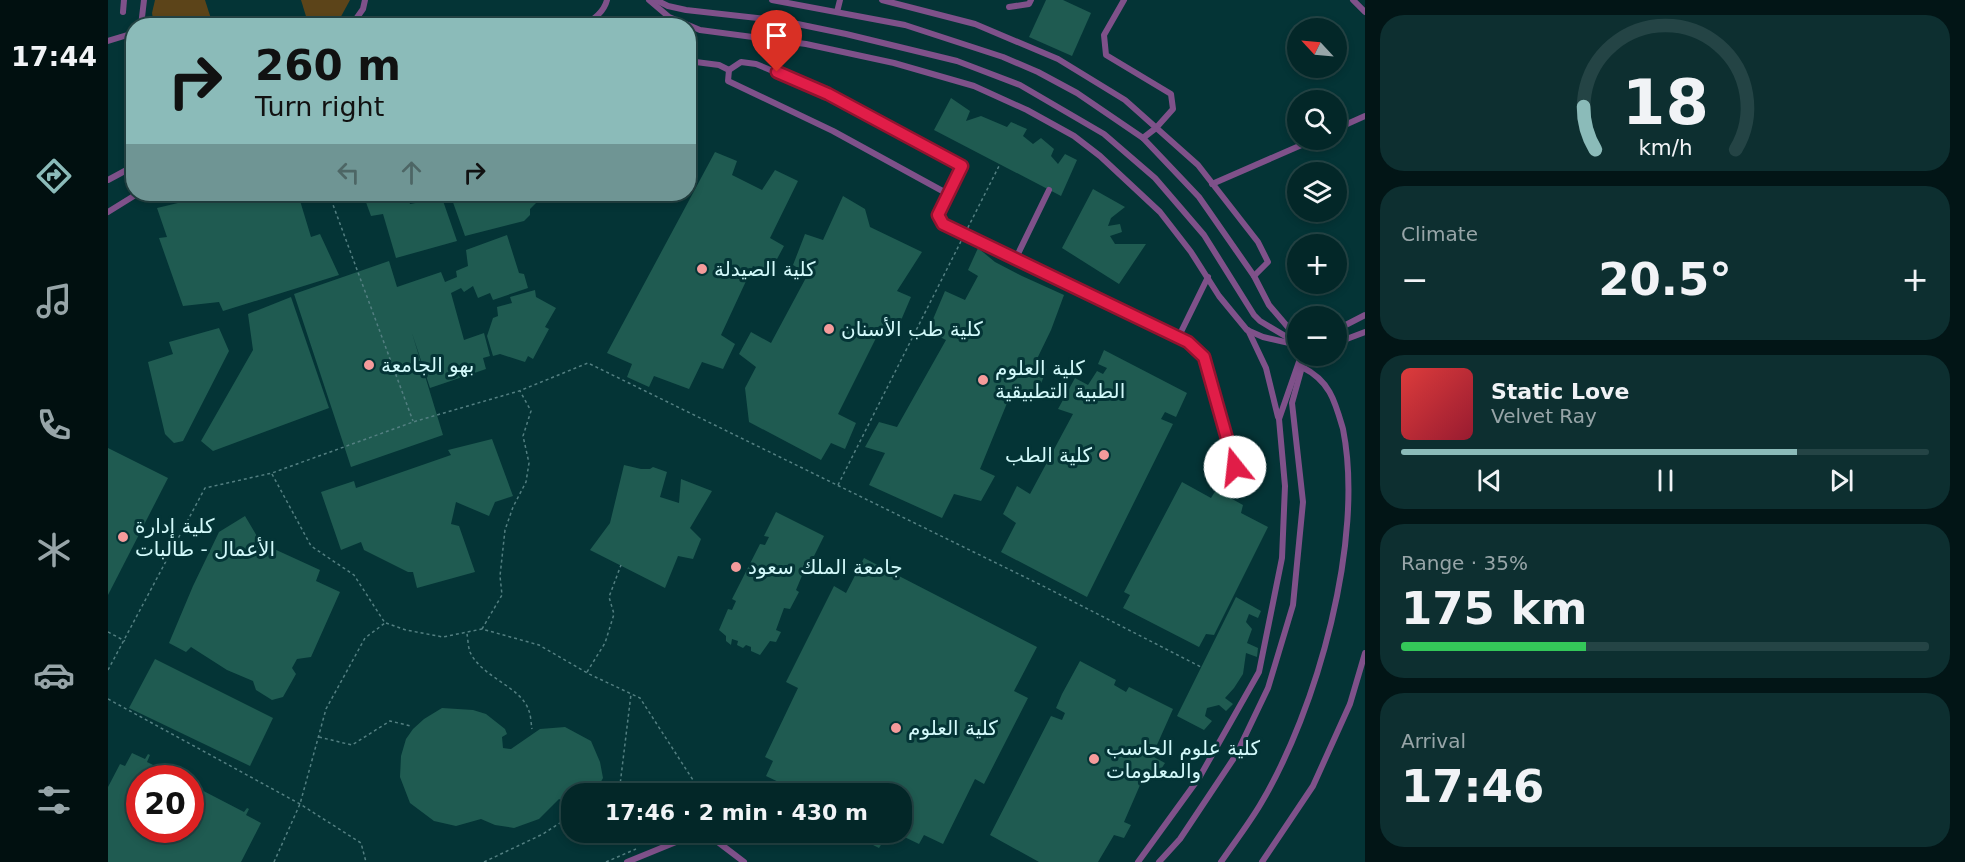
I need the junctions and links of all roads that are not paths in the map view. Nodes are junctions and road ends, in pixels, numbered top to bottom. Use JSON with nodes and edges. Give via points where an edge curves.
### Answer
{"nodes":[{"id":1,"x":124,"y":0,"type":"edge"},
{"id":2,"x":144,"y":0,"type":"edge"},
{"id":3,"x":365,"y":0,"type":"edge"},
{"id":4,"x":607,"y":0,"type":"edge"},
{"id":5,"x":650,"y":0,"type":"edge"},
{"id":6,"x":656,"y":0,"type":"edge"},
{"id":7,"x":772,"y":0,"type":"edge"},
{"id":8,"x":840,"y":0,"type":"edge"},
{"id":9,"x":882,"y":0,"type":"edge"},
{"id":10,"x":1031,"y":0,"type":"edge"},
{"id":11,"x":1124,"y":0,"type":"edge"},
{"id":12,"x":1353,"y":0,"type":"edge"},
{"id":13,"x":1010,"y":7,"type":"dead end"},
{"id":14,"x":123,"y":12,"type":"dead end"},
{"id":15,"x":837,"y":12,"type":"junction"},
{"id":16,"x":1365,"y":12,"type":"edge"},
{"id":17,"x":142,"y":18,"type":"edge"},
{"id":18,"x":357,"y":18,"type":"edge"},
{"id":19,"x":595,"y":18,"type":"edge"},
{"id":20,"x":671,"y":18,"type":"edge"},
{"id":21,"x":696,"y":28,"type":"edge"},
{"id":22,"x":696,"y":30,"type":"edge"},
{"id":23,"x":700,"y":30,"type":"junction"},
{"id":24,"x":126,"y":35,"type":"edge"},
{"id":25,"x":108,"y":41,"type":"edge"},
{"id":26,"x":696,"y":63,"type":"edge"},
{"id":27,"x":729,"y":70,"type":"junction"},
{"id":28,"x":1365,"y":116,"type":"edge"},
{"id":29,"x":1347,"y":124,"type":"edge"},
{"id":30,"x":1156,"y":128,"type":"junction"},
{"id":31,"x":1143,"y":138,"type":"junction"},
{"id":32,"x":1290,"y":150,"type":"edge"},
{"id":33,"x":126,"y":170,"type":"edge"},
{"id":34,"x":108,"y":180,"type":"edge"},
{"id":35,"x":1212,"y":184,"type":"junction"},
{"id":36,"x":1049,"y":190,"type":"dead end"},
{"id":37,"x":948,"y":194,"type":"junction"},
{"id":38,"x":126,"y":201,"type":"edge"},
{"id":39,"x":108,"y":212,"type":"edge"},
{"id":40,"x":1015,"y":260,"type":"junction"},
{"id":41,"x":1254,"y":276,"type":"junction"},
{"id":42,"x":1208,"y":278,"type":"junction"},
{"id":43,"x":1365,"y":315,"type":"edge"},
{"id":44,"x":1347,"y":324,"type":"edge"},
{"id":45,"x":1287,"y":328,"type":"edge"},
{"id":46,"x":1247,"y":330,"type":"junction"},
{"id":47,"x":1365,"y":332,"type":"edge"},
{"id":48,"x":1179,"y":336,"type":"junction"},
{"id":49,"x":1287,"y":336,"type":"edge"},
{"id":50,"x":1347,"y":339,"type":"edge"},
{"id":51,"x":1287,"y":340,"type":"edge"},
{"id":52,"x":1298,"y":366,"type":"edge"},
{"id":53,"x":1302,"y":368,"type":"joint"},
{"id":54,"x":1279,"y":418,"type":"junction"},
{"id":55,"x":1235,"y":467,"type":"dead end"},
{"id":56,"x":1264,"y":646,"type":"junction"},
{"id":57,"x":1280,"y":650,"type":"junction"},
{"id":58,"x":1365,"y":654,"type":"edge"},
{"id":59,"x":627,"y":862,"type":"edge"},
{"id":60,"x":744,"y":862,"type":"edge"},
{"id":61,"x":1138,"y":862,"type":"edge"},
{"id":62,"x":1159,"y":862,"type":"edge"},
{"id":63,"x":1221,"y":862,"type":"edge"},
{"id":64,"x":1262,"y":862,"type":"edge"}],
"edges":[{"from":1,"to":14,"type":"lane"},
{"from":2,"to":17,"type":"lane"},
{"from":3,"to":18,"type":"lane"},
{"from":4,"to":19,"type":"lane"},
{"from":5,"to":20,"type":"lane"},
{"from":6,"to":49,"type":"lane","via":[[686,10],[783,21],[846,34],[957,61],[1020,85],[1104,134],[1155,178],[1204,235],[1254,315]]},
{"from":7,"to":15,"type":"lane"},
{"from":8,"to":15,"type":"lane"},
{"from":9,"to":30,"type":"lane","via":[[975,24],[1059,58],[1125,100]]},
{"from":10,"to":13,"type":"lane","via":[[1029,4]]},
{"from":11,"to":30,"type":"lane","via":[[1104,35],[1106,55],[1171,94],[1173,109]]},
{"from":12,"to":16,"type":"lane"},
{"from":15,"to":31,"type":"lane","via":[[905,25],[1003,57],[1077,93]]},
{"from":21,"to":23,"type":"lane"},
{"from":22,"to":23,"type":"lane"},
{"from":23,"to":42,"type":"lane","via":[[806,44],[894,63],[974,86],[1027,110],[1074,136],[1100,156],[1160,212]]},
{"from":24,"to":25,"type":"lane"},
{"from":26,"to":27,"type":"lane"},
{"from":27,"to":37,"type":"lane","via":[[728,81],[833,131]]},
{"from":27,"to":37,"type":"lane","via":[[741,62],[767,68],[828,94],[962,166]]},
{"from":28,"to":29,"type":"lane"},
{"from":30,"to":31,"type":"lane"},
{"from":30,"to":35,"type":"lane","via":[[1198,165]]},
{"from":31,"to":41,"type":"lane","via":[[1199,197]]},
{"from":32,"to":35,"type":"lane"},
{"from":33,"to":34,"type":"lane"},
{"from":35,"to":41,"type":"lane","via":[[1258,242],[1268,262]]},
{"from":36,"to":40,"type":"lane"},
{"from":37,"to":40,"type":"lane","via":[[938,215],[943,224]]},
{"from":38,"to":39,"type":"lane"},
{"from":40,"to":48,"type":"lane"},
{"from":41,"to":45,"type":"lane"},
{"from":42,"to":46,"type":"lane"},
{"from":42,"to":48,"type":"lane"},
{"from":43,"to":44,"type":"lane"},
{"from":46,"to":51,"type":"lane"},
{"from":46,"to":54,"type":"lane","via":[[1266,368]]},
{"from":47,"to":50,"type":"lane"},
{"from":48,"to":55,"type":"lane","via":[[1204,357]]},
{"from":52,"to":54,"type":"lane"},
{"from":53,"to":57,"type":"lane","via":[[1292,403],[1303,502],[1293,605]]},
{"from":53,"to":63,"type":"lane","via":[[1316,374],[1325,384],[1345,438],[1351,478],[1347,566],[1324,655],[1299,725],[1260,805]]},
{"from":54,"to":56,"type":"lane","via":[[1285,486],[1282,558]]},
{"from":56,"to":57,"type":"lane"},
{"from":56,"to":61,"type":"lane","via":[[1258,672],[1198,778]]},
{"from":57,"to":62,"type":"lane","via":[[1268,688],[1236,754],[1180,839]]},
{"from":58,"to":64,"type":"lane","via":[[1350,704],[1313,786]]},
{"from":59,"to":60,"type":"lane","via":[[676,842],[710,836]]}]}
